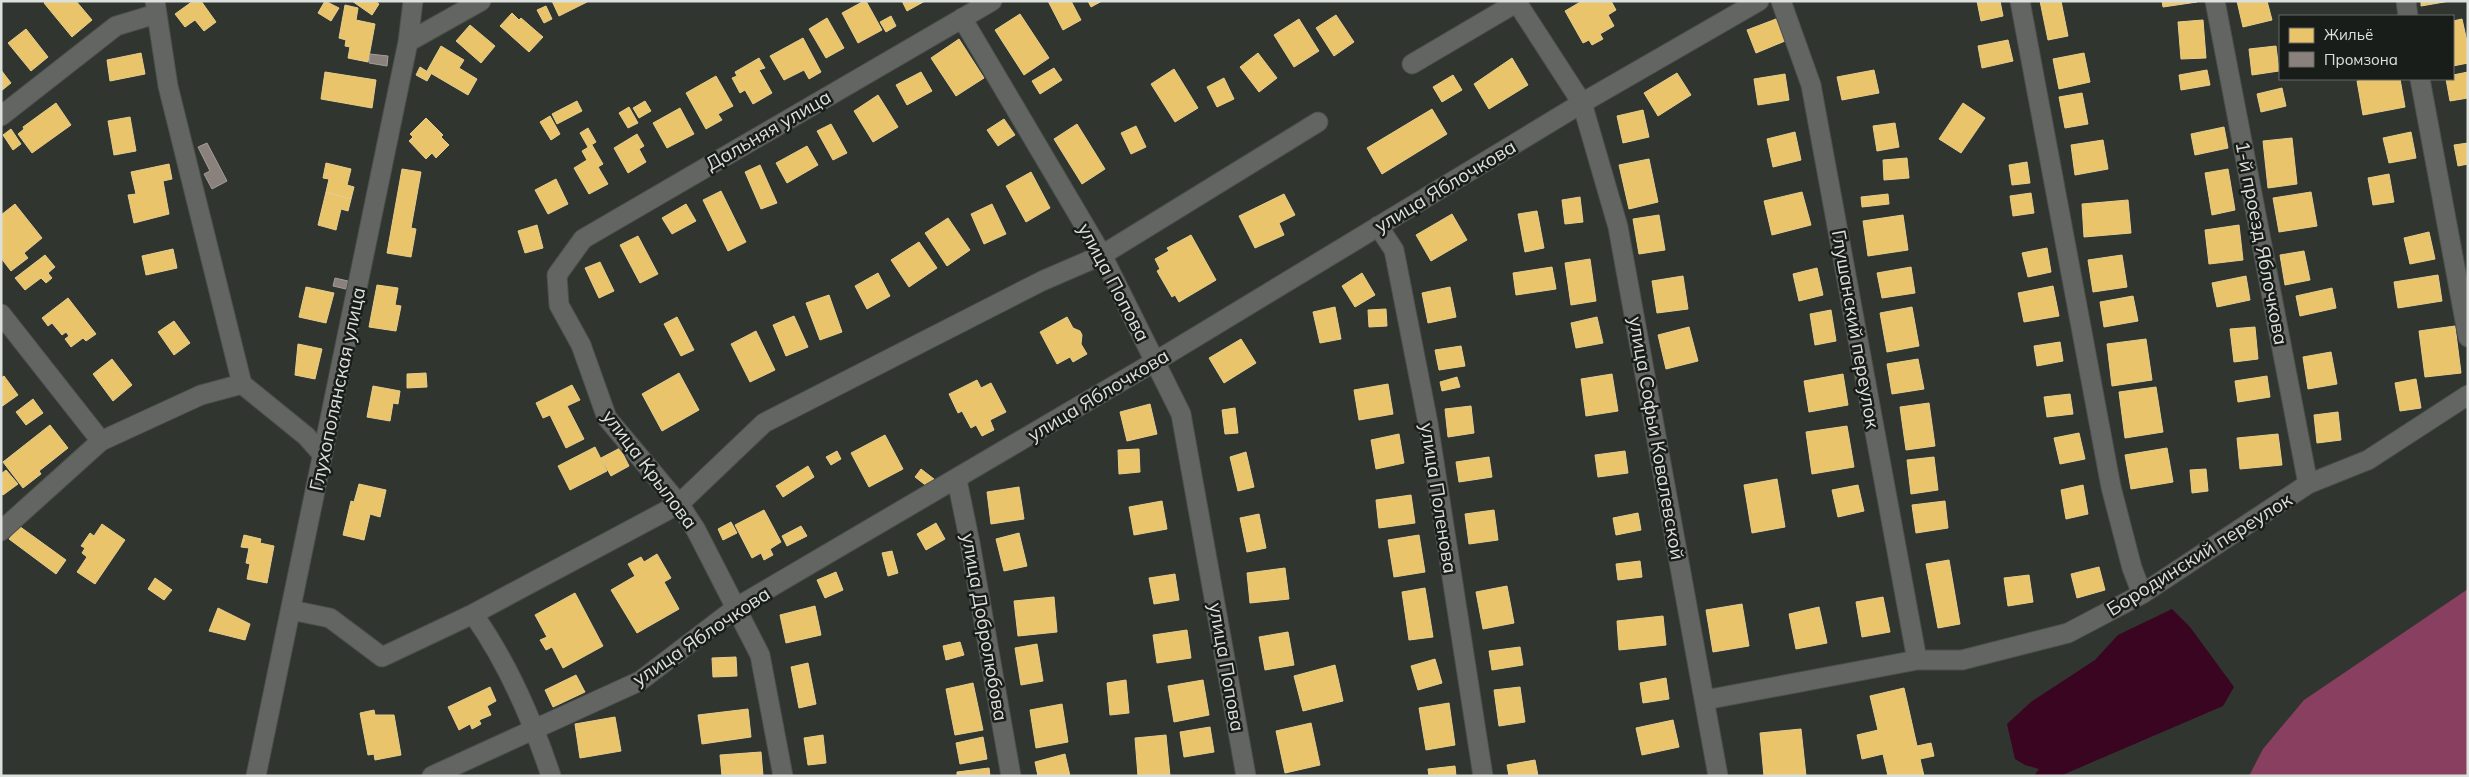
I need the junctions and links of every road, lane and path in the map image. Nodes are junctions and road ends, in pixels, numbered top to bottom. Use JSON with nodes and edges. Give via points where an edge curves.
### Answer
{"nodes":[{"id":1,"x":413,"y":1,"type":"edge"},
{"id":2,"x":481,"y":1,"type":"edge"},
{"id":3,"x":992,"y":1,"type":"edge"},
{"id":4,"x":1759,"y":1,"type":"edge"},
{"id":5,"x":1781,"y":1,"type":"edge"},
{"id":6,"x":2020,"y":1,"type":"edge"},
{"id":7,"x":2215,"y":1,"type":"edge"},
{"id":8,"x":2406,"y":1,"type":"edge"},
{"id":9,"x":1517,"y":2,"type":"edge"},
{"id":10,"x":156,"y":7,"type":"edge"},
{"id":11,"x":2408,"y":15,"type":"edge"},
{"id":12,"x":962,"y":18,"type":"junction"},
{"id":13,"x":408,"y":42,"type":"junction"},
{"id":14,"x":1412,"y":64,"type":"dead end"},
{"id":15,"x":2420,"y":80,"type":"edge"},
{"id":16,"x":1582,"y":103,"type":"junction"},
{"id":17,"x":1,"y":116,"type":"edge"},
{"id":18,"x":1318,"y":122,"type":"dead end"},
{"id":19,"x":1378,"y":226,"type":"junction"},
{"id":20,"x":1102,"y":255,"type":"junction"},
{"id":21,"x":556,"y":275,"type":"joint"},
{"id":22,"x":1,"y":314,"type":"edge"},
{"id":23,"x":2468,"y":337,"type":"edge"},
{"id":24,"x":1156,"y":361,"type":"junction"},
{"id":25,"x":242,"y":384,"type":"junction"},
{"id":26,"x":2468,"y":395,"type":"edge"},
{"id":27,"x":101,"y":441,"type":"junction"},
{"id":28,"x":323,"y":455,"type":"junction"},
{"id":29,"x":956,"y":480,"type":"junction"},
{"id":30,"x":2308,"y":484,"type":"junction"},
{"id":31,"x":679,"y":504,"type":"junction"},
{"id":32,"x":1,"y":531,"type":"edge"},
{"id":33,"x":2142,"y":594,"type":"junction"},
{"id":34,"x":737,"y":607,"type":"junction"},
{"id":35,"x":291,"y":610,"type":"junction"},
{"id":36,"x":473,"y":614,"type":"junction"},
{"id":37,"x":1917,"y":660,"type":"junction"},
{"id":38,"x":1705,"y":700,"type":"junction"},
{"id":39,"x":535,"y":728,"type":"junction"},
{"id":40,"x":256,"y":776,"type":"edge"},
{"id":41,"x":432,"y":776,"type":"edge"},
{"id":42,"x":550,"y":776,"type":"edge"},
{"id":43,"x":783,"y":776,"type":"edge"},
{"id":44,"x":1011,"y":776,"type":"edge"},
{"id":45,"x":1246,"y":776,"type":"edge"},
{"id":46,"x":1483,"y":776,"type":"edge"},
{"id":47,"x":1718,"y":776,"type":"edge"}],
"edges":[{"from":1,"to":13,"type":"street","name":"Глухополянская улица"},
{"from":2,"to":13,"type":"street"},
{"from":3,"to":12,"type":"street","name":"Дальняя улица"},
{"from":4,"to":16,"type":"street","name":"улица Яблочкова"},
{"from":5,"to":37,"type":"street","name":"Глушанский переулок","via":[[1811,85]]},
{"from":6,"to":33,"type":"street","via":[[2111,487]]},
{"from":7,"to":30,"type":"street","name":"1-й проезд Яблочкова"},
{"from":8,"to":11,"type":"street"},
{"from":9,"to":14,"type":"street"},
{"from":9,"to":16,"type":"street","name":"улица Софьи Ковалевской"},
{"from":10,"to":17,"type":"street","via":[[116,26]]},
{"from":10,"to":25,"type":"street","via":[[168,86]]},
{"from":12,"to":20,"type":"street","name":"улица Попова"},
{"from":12,"to":21,"type":"street","name":"Дальняя улица","via":[[583,239]]},
{"from":13,"to":28,"type":"street","name":"Глухополянская улица"},
{"from":15,"to":23,"type":"street"},
{"from":16,"to":19,"type":"street","name":"улица Яблочкова"},
{"from":16,"to":38,"type":"street","name":"улица Софьи Ковалевской","via":[[1618,227]]},
{"from":18,"to":20,"type":"street"},
{"from":19,"to":24,"type":"street","name":"улица Яблочкова"},
{"from":19,"to":46,"type":"street","name":"улица Поленова","via":[[1394,250],[1424,404]]},
{"from":20,"to":24,"type":"street","name":"улица Попова"},
{"from":20,"to":31,"type":"street","via":[[1042,282],[764,423]]},
{"from":21,"to":31,"type":"street","name":"улица Крылова","via":[[559,305],[581,345],[607,418]]},
{"from":22,"to":27,"type":"street"},
{"from":24,"to":29,"type":"street","name":"улица Яблочкова"},
{"from":24,"to":45,"type":"street","name":"улица Попова","via":[[1181,414]]},
{"from":25,"to":27,"type":"street","via":[[201,394]]},
{"from":25,"to":28,"type":"street","via":[[306,436]]},
{"from":26,"to":30,"type":"street","name":"Бородинский переулок","via":[[2368,460]]},
{"from":27,"to":32,"type":"street"},
{"from":28,"to":35,"type":"street","name":"Глухополянская улица"},
{"from":29,"to":34,"type":"street","name":"улица Яблочкова"},
{"from":29,"to":44,"type":"street","name":"улица Добролюбова"},
{"from":30,"to":33,"type":"street","name":"Бородинский переулок"},
{"from":31,"to":34,"type":"street","name":"улица Крылова"},
{"from":31,"to":36,"type":"street"},
{"from":33,"to":37,"type":"street","name":"Бородинский переулок","via":[[2068,633],[1962,660]]},
{"from":34,"to":39,"type":"street","name":"улица Яблочкова","via":[[640,681]]},
{"from":34,"to":43,"type":"street","name":"улица Крылова","via":[[760,655]]},
{"from":35,"to":36,"type":"street","via":[[330,618],[382,657]]},
{"from":35,"to":40,"type":"street","name":"Глухополянская улица"},
{"from":36,"to":39,"type":"street","via":[[489,636]]},
{"from":37,"to":38,"type":"street","name":"Бородинский переулок"},
{"from":38,"to":47,"type":"street","name":"улица Софьи Ковалевской"},
{"from":39,"to":41,"type":"street","name":"улица Яблочкова"},
{"from":39,"to":42,"type":"street"}]}
